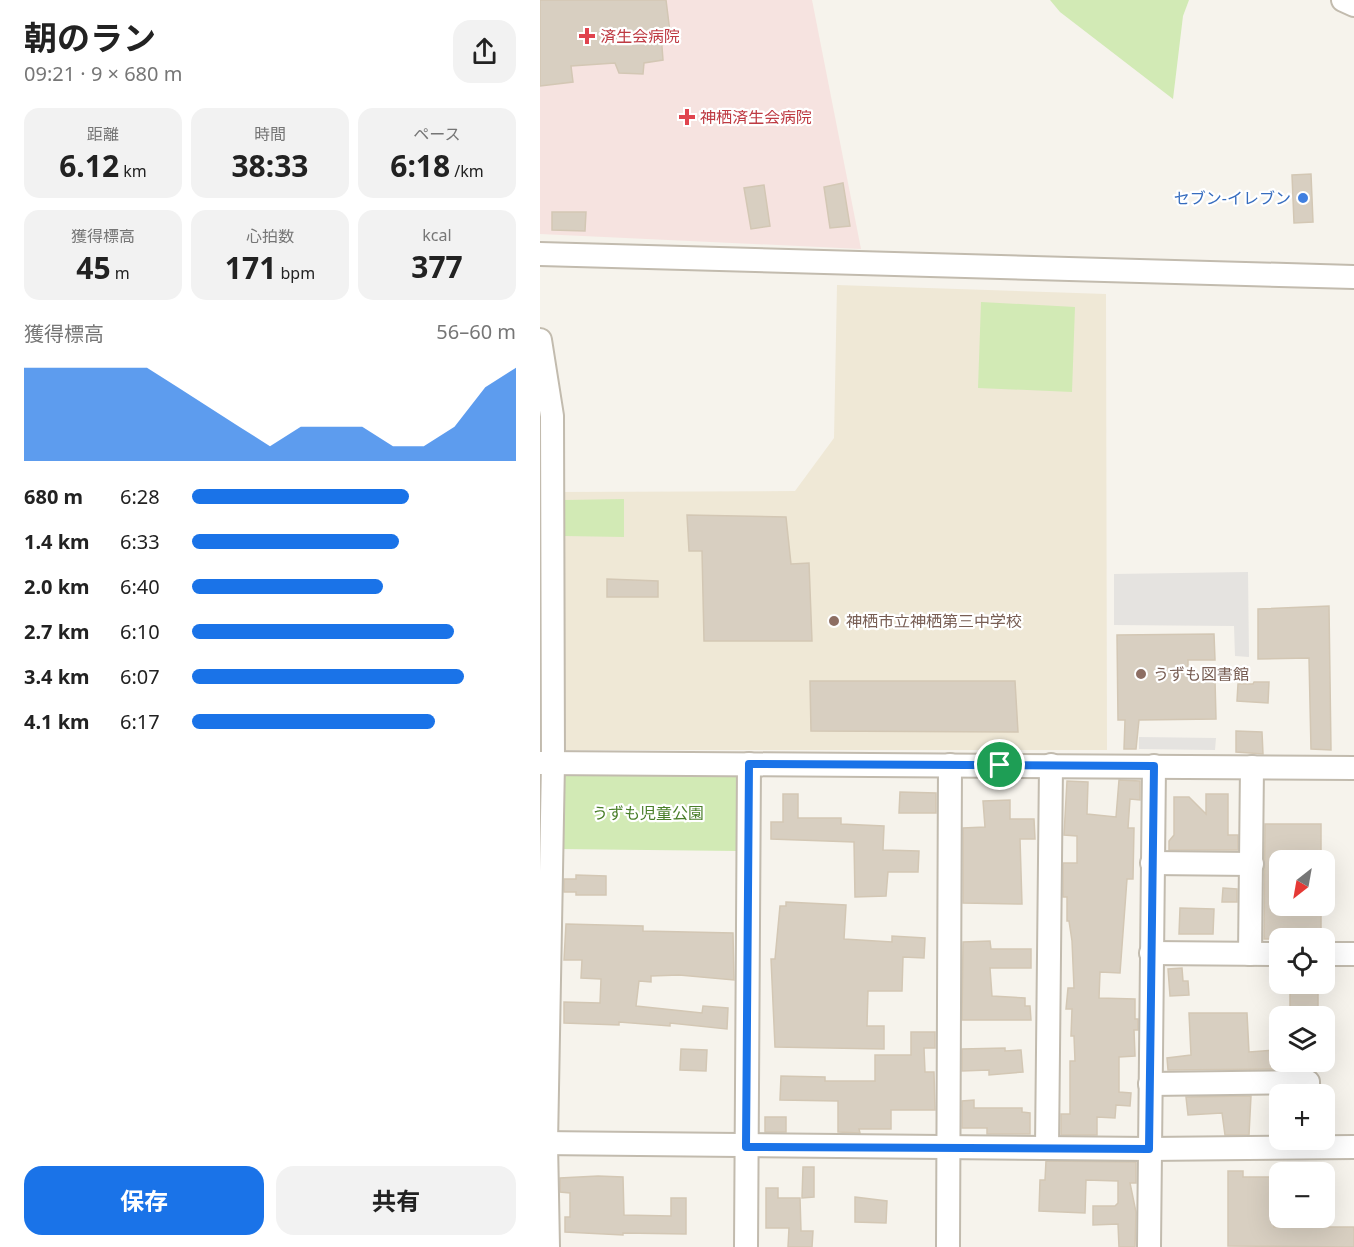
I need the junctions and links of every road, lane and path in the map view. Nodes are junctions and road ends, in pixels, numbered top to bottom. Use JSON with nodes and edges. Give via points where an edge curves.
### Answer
{"nodes":[{"id":1,"x":1343,"y":0,"type":"edge"},
{"id":2,"x":1354,"y":5,"type":"edge"},
{"id":3,"x":540,"y":254,"type":"edge"},
{"id":4,"x":1354,"y":277,"type":"edge"},
{"id":5,"x":540,"y":340,"type":"edge"},
{"id":6,"x":547,"y":763,"type":"edge"},
{"id":7,"x":749,"y":764,"type":"junction"},
{"id":8,"x":950,"y":765,"type":"junction"},
{"id":9,"x":1051,"y":765,"type":"junction"},
{"id":10,"x":1154,"y":766,"type":"junction"},
{"id":11,"x":1252,"y":767,"type":"junction"},
{"id":12,"x":1354,"y":768,"type":"edge"},
{"id":13,"x":1152,"y":863,"type":"junction"},
{"id":14,"x":1252,"y":864,"type":"junction"},
{"id":15,"x":1151,"y":953,"type":"junction"},
{"id":16,"x":1251,"y":954,"type":"junction"},
{"id":17,"x":1269,"y":954,"type":"edge"},
{"id":18,"x":1335,"y":954,"type":"edge"},
{"id":19,"x":1354,"y":954,"type":"edge"},
{"id":20,"x":1150,"y":1084,"type":"junction"},
{"id":21,"x":1308,"y":1084,"type":"edge"},
{"id":22,"x":543,"y":1143,"type":"edge"},
{"id":23,"x":1269,"y":1145,"type":"edge"},
{"id":24,"x":1335,"y":1146,"type":"edge"},
{"id":25,"x":746,"y":1147,"type":"junction"},
{"id":26,"x":1354,"y":1147,"type":"edge"},
{"id":27,"x":949,"y":1148,"type":"junction"},
{"id":28,"x":1047,"y":1148,"type":"junction"},
{"id":29,"x":1149,"y":1149,"type":"junction"},
{"id":30,"x":548,"y":1247,"type":"edge"},
{"id":31,"x":746,"y":1247,"type":"edge"},
{"id":32,"x":948,"y":1247,"type":"edge"},
{"id":33,"x":1149,"y":1247,"type":"edge"}],
"edges":[{"from":1,"to":2,"type":"street"},
{"from":3,"to":4,"type":"street"},
{"from":5,"to":6,"type":"street","via":[[552,416]]},
{"from":6,"to":7,"type":"street"},
{"from":6,"to":22,"type":"street"},
{"from":7,"to":8,"type":"street"},
{"from":7,"to":25,"type":"street"},
{"from":8,"to":9,"type":"street"},
{"from":8,"to":27,"type":"street"},
{"from":9,"to":10,"type":"street"},
{"from":9,"to":28,"type":"street"},
{"from":10,"to":11,"type":"street"},
{"from":10,"to":13,"type":"street"},
{"from":11,"to":12,"type":"street"},
{"from":11,"to":14,"type":"street"},
{"from":13,"to":14,"type":"street"},
{"from":13,"to":15,"type":"street"},
{"from":14,"to":16,"type":"street"},
{"from":15,"to":16,"type":"street"},
{"from":15,"to":20,"type":"street"},
{"from":16,"to":17,"type":"street"},
{"from":18,"to":19,"type":"street"},
{"from":20,"to":21,"type":"street"},
{"from":20,"to":29,"type":"street"},
{"from":22,"to":25,"type":"street"},
{"from":22,"to":30,"type":"street"},
{"from":23,"to":29,"type":"street"},
{"from":24,"to":26,"type":"street"},
{"from":25,"to":27,"type":"street"},
{"from":25,"to":31,"type":"street"},
{"from":27,"to":28,"type":"street"},
{"from":27,"to":32,"type":"street"},
{"from":28,"to":29,"type":"street"},
{"from":29,"to":33,"type":"street"}]}
